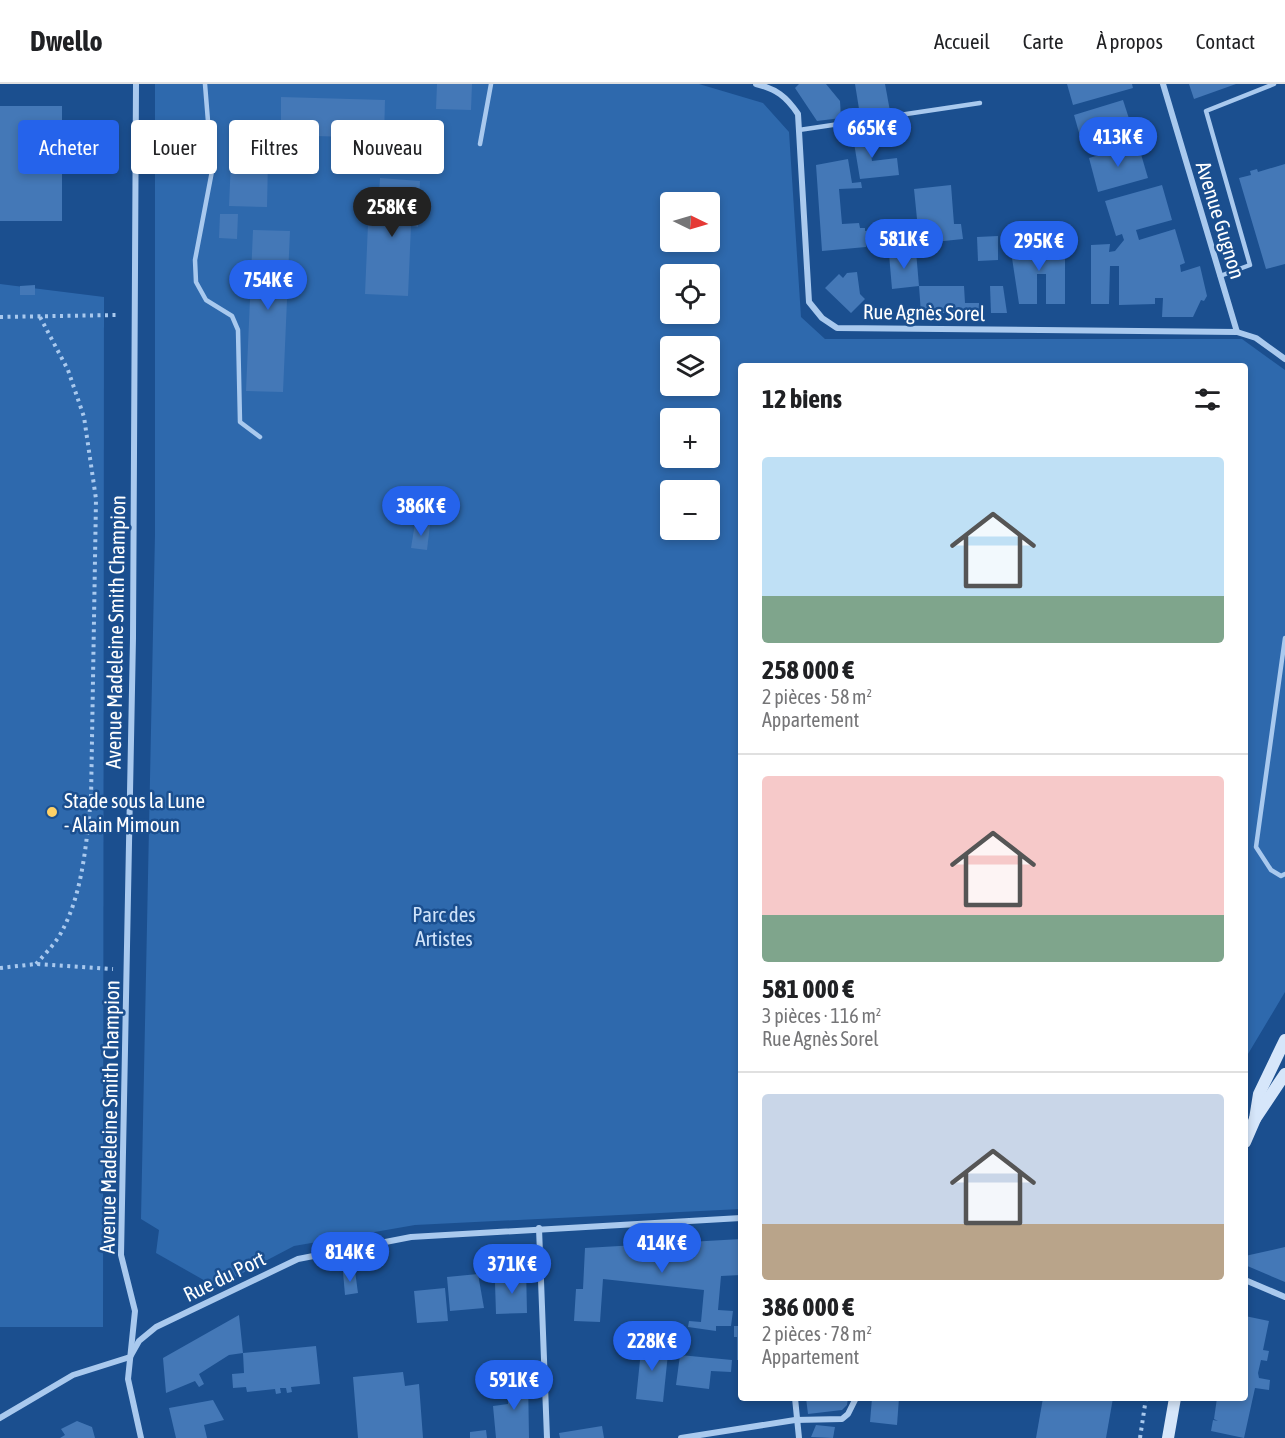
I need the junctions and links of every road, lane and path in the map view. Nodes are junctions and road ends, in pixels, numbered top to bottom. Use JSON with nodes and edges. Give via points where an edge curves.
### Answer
{"nodes":[{"id":1,"x":136,"y":84,"type":"edge"},
{"id":2,"x":205,"y":84,"type":"edge"},
{"id":3,"x":491,"y":84,"type":"edge"},
{"id":4,"x":756,"y":84,"type":"edge"},
{"id":5,"x":1163,"y":84,"type":"edge"},
{"id":6,"x":1274,"y":84,"type":"edge"},
{"id":7,"x":980,"y":103,"type":"dead end"},
{"id":8,"x":799,"y":130,"type":"junction"},
{"id":9,"x":480,"y":144,"type":"dead end"},
{"id":10,"x":1220,"y":276,"type":"junction"},
{"id":11,"x":135,"y":315,"type":"junction"},
{"id":12,"x":0,"y":317,"type":"edge"},
{"id":13,"x":40,"y":317,"type":"junction"},
{"id":14,"x":1237,"y":332,"type":"junction"},
{"id":15,"x":1285,"y":359,"type":"edge"},
{"id":16,"x":260,"y":436,"type":"dead end"},
{"id":17,"x":1285,"y":638,"type":"edge"},
{"id":18,"x":1285,"y":874,"type":"edge"},
{"id":19,"x":36,"y":964,"type":"junction"},
{"id":20,"x":0,"y":968,"type":"edge"},
{"id":21,"x":127,"y":970,"type":"junction"},
{"id":22,"x":1285,"y":1040,"type":"edge"},
{"id":23,"x":1285,"y":1074,"type":"edge"},
{"id":24,"x":1280,"y":1093,"type":"edge"},
{"id":25,"x":1259,"y":1094,"type":"junction"},
{"id":26,"x":1255,"y":1119,"type":"junction"},
{"id":27,"x":1248,"y":1135,"type":"edge"},
{"id":28,"x":738,"y":1218,"type":"edge"},
{"id":29,"x":539,"y":1228,"type":"junction"},
{"id":30,"x":1248,"y":1281,"type":"edge"},
{"id":31,"x":1285,"y":1297,"type":"edge"},
{"id":32,"x":130,"y":1357,"type":"junction"},
{"id":33,"x":795,"y":1401,"type":"edge"},
{"id":34,"x":855,"y":1401,"type":"edge"},
{"id":35,"x":1146,"y":1401,"type":"edge"},
{"id":36,"x":1174,"y":1401,"type":"edge"},
{"id":37,"x":0,"y":1418,"type":"edge"},
{"id":38,"x":795,"y":1420,"type":"junction"},
{"id":39,"x":141,"y":1438,"type":"edge"},
{"id":40,"x":547,"y":1438,"type":"edge"},
{"id":41,"x":681,"y":1438,"type":"edge"},
{"id":42,"x":799,"y":1438,"type":"edge"},
{"id":43,"x":1140,"y":1438,"type":"edge"},
{"id":44,"x":1168,"y":1438,"type":"edge"}],
"edges":[{"from":1,"to":11,"type":"street","name":"Avenue Madeleine Smith Champion"},
{"from":2,"to":16,"type":"lane","via":[[212,171],[195,260],[196,282],[206,300],[232,316],[237,330],[240,422]]},
{"from":3,"to":9,"type":"lane"},
{"from":4,"to":8,"type":"street","name":"Rue Agnès Sorel","via":[[773,88],[788,99],[798,114]]},
{"from":5,"to":10,"type":"street","name":"Avenue Gugnon"},
{"from":6,"to":10,"type":"lane","via":[[1206,111],[1250,265]]},
{"from":7,"to":8,"type":"lane"},
{"from":8,"to":14,"type":"street","name":"Rue Agnès Sorel","via":[[809,302],[837,328]]},
{"from":10,"to":14,"type":"street","name":"Avenue Gugnon"},
{"from":11,"to":13,"type":"path"},
{"from":11,"to":21,"type":"street","name":"Avenue Madeleine Smith Champion"},
{"from":12,"to":13,"type":"path"},
{"from":13,"to":19,"type":"path","via":[[68,370],[84,417],[96,499],[88,827],[75,898],[62,932]]},
{"from":14,"to":15,"type":"street","name":"Rue Agnès Sorel","via":[[1257,338]]},
{"from":17,"to":18,"type":"lane","via":[[1256,847],[1271,870],[1281,876]]},
{"from":19,"to":20,"type":"path"},
{"from":19,"to":21,"type":"path"},
{"from":21,"to":32,"type":"street","name":"Avenue Madeleine Smith Champion","via":[[121,1255],[135,1311]]},
{"from":22,"to":25,"type":"main road"},
{"from":23,"to":24,"type":"main road"},
{"from":24,"to":25,"type":"street"},
{"from":24,"to":26,"type":"main road"},
{"from":25,"to":26,"type":"main road"},
{"from":26,"to":27,"type":"main road"},
{"from":28,"to":29,"type":"street","name":"Rue du Port"},
{"from":29,"to":32,"type":"street","name":"Rue du Port","via":[[411,1237],[298,1258],[156,1327],[139,1341]]},
{"from":29,"to":40,"type":"street"},
{"from":30,"to":31,"type":"street"},
{"from":32,"to":37,"type":"street","via":[[74,1375]]},
{"from":32,"to":39,"type":"street","name":"Avenue Madeleine Smith Champion","via":[[128,1379]]},
{"from":33,"to":38,"type":"street"},
{"from":34,"to":38,"type":"street","via":[[842,1419]]},
{"from":35,"to":43,"type":"path"},
{"from":36,"to":44,"type":"main road"},
{"from":38,"to":41,"type":"street"},
{"from":38,"to":42,"type":"street"}]}
